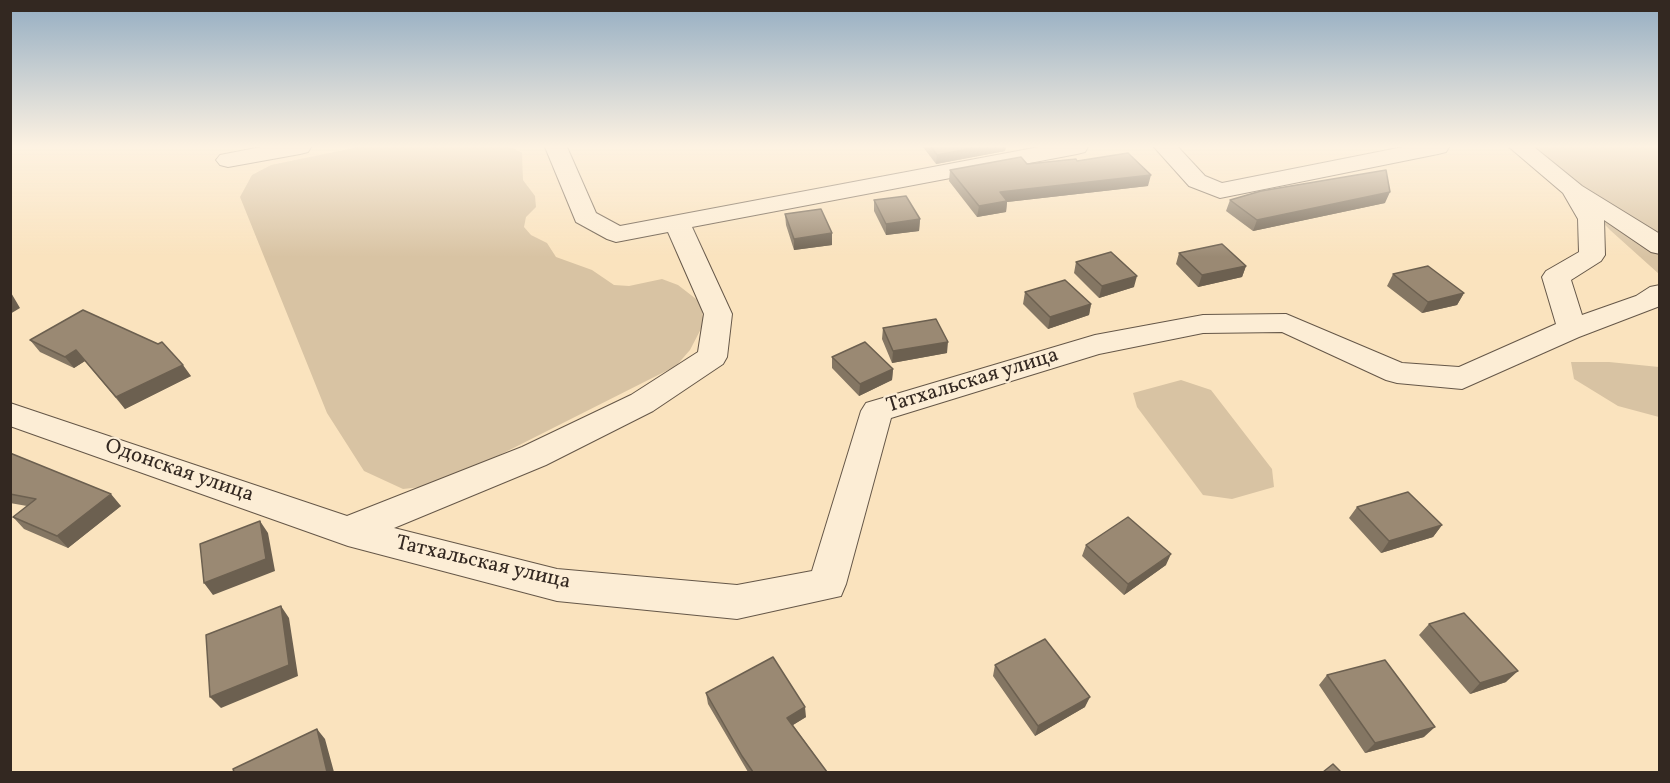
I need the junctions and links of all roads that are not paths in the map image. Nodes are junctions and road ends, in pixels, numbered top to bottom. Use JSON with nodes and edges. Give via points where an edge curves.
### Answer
{"nodes":[{"id":1,"x":571,"y":184,"type":"edge"},
{"id":2,"x":881,"y":184,"type":"edge"},
{"id":3,"x":1203,"y":184,"type":"edge"},
{"id":4,"x":1253,"y":184,"type":"edge"},
{"id":5,"x":1565,"y":184,"type":"edge"},
{"id":6,"x":1572,"y":189,"type":"junction"},
{"id":7,"x":677,"y":222,"type":"junction"},
{"id":8,"x":1659,"y":246,"type":"edge"},
{"id":9,"x":1659,"y":293,"type":"edge"},
{"id":10,"x":1569,"y":330,"type":"junction"},
{"id":11,"x":10,"y":414,"type":"edge"},
{"id":12,"x":348,"y":531,"type":"junction"}],
"edges":[{"from":1,"to":7,"type":"street","via":[[585,217],[616,234]]},
{"from":2,"to":7,"type":"street"},
{"from":3,"to":4,"type":"street","via":[[1220,190]]},
{"from":5,"to":6,"type":"street"},
{"from":6,"to":8,"type":"street"},
{"from":6,"to":10,"type":"street","via":[[1591,219],[1592,255],[1556,277],[1571,324]]},
{"from":7,"to":12,"type":"street","via":[[718,314],[712,357],[642,403],[534,456]]},
{"from":9,"to":10,"type":"street","via":[[1646,302]]},
{"from":10,"to":12,"type":"street","name":"Татхальская улица","via":[[1462,378],[1397,373],[1286,323],[1203,324],[1095,345],[877,411],[827,584],[737,602],[557,585]]},
{"from":11,"to":12,"type":"street","name":"Одонская улица"}]}
